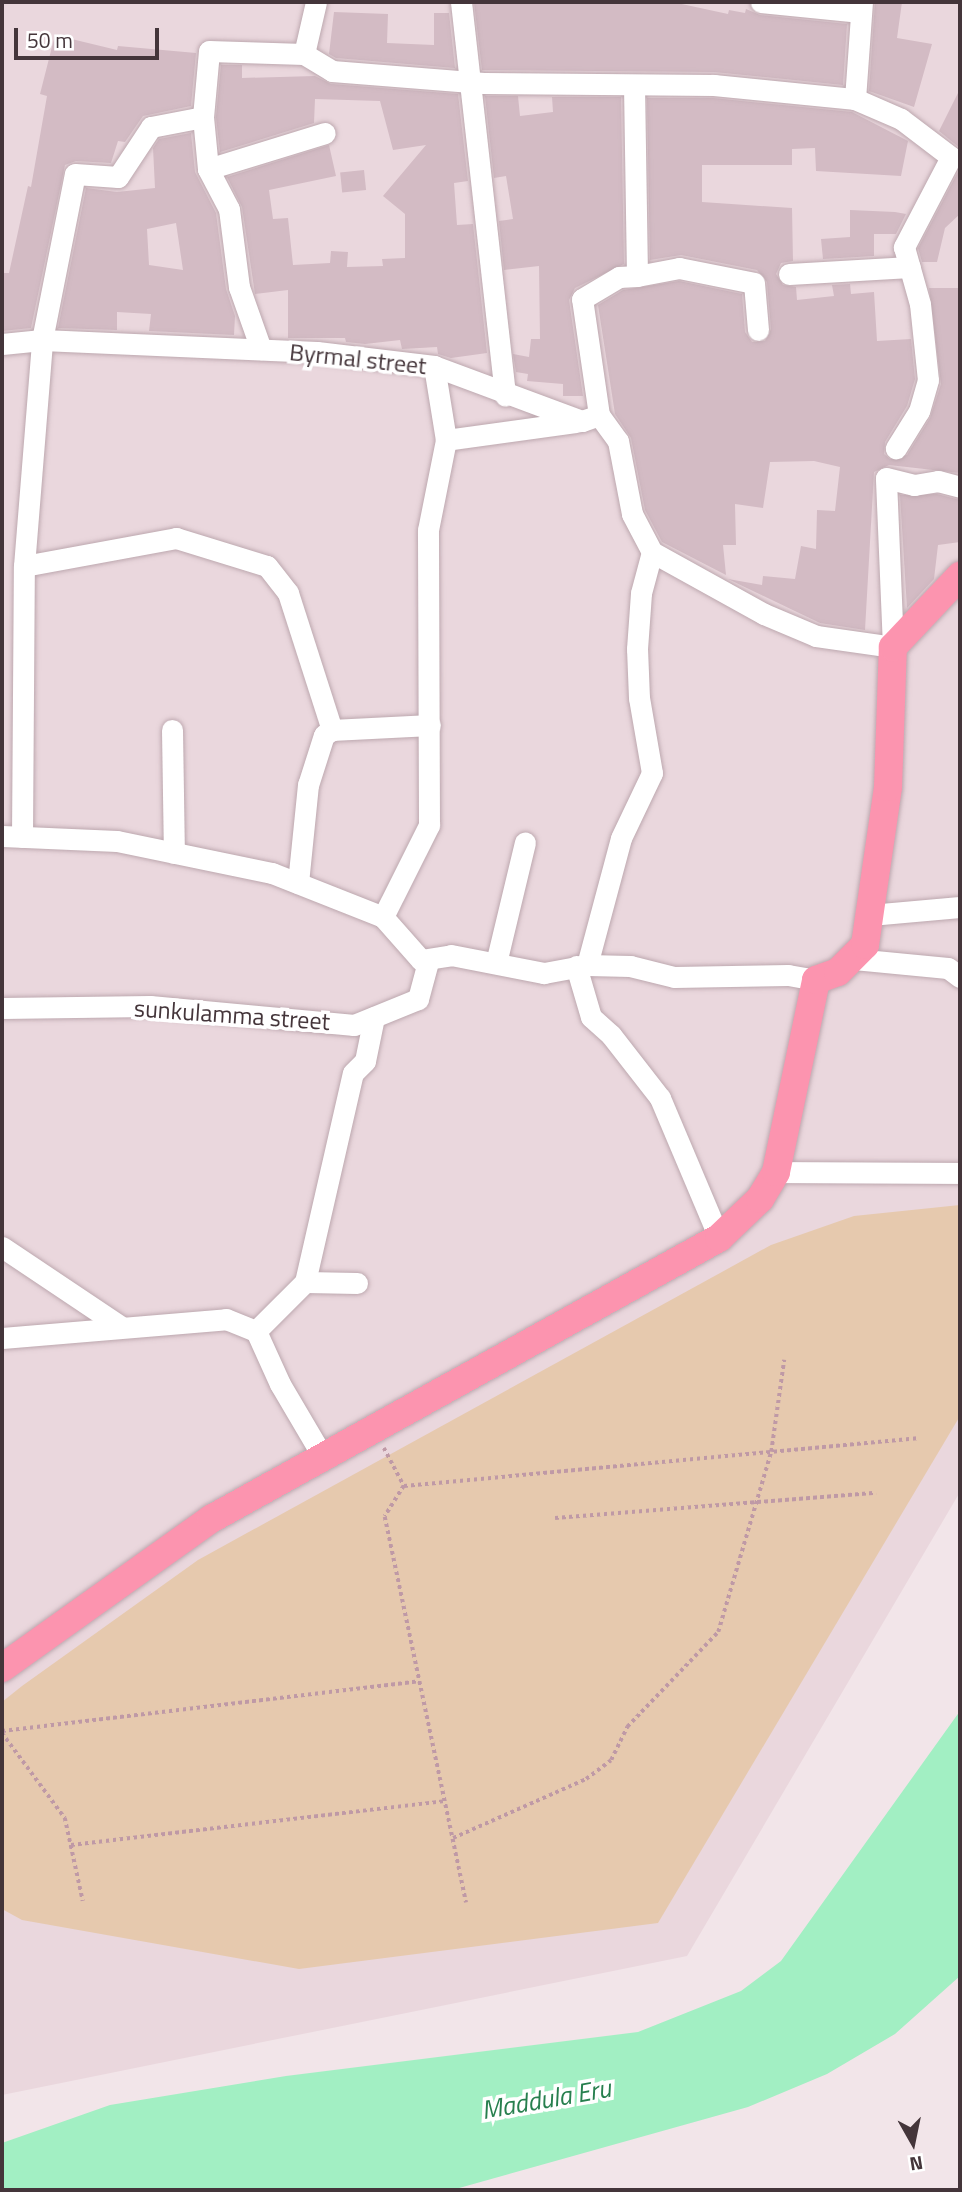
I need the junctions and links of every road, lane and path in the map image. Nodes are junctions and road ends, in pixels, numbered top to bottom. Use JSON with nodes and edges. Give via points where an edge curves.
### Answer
{"nodes":[{"id":1,"x":316,"y":2,"type":"edge"},
{"id":2,"x":461,"y":2,"type":"edge"},
{"id":3,"x":761,"y":2,"type":"edge"},
{"id":4,"x":862,"y":7,"type":"edge"},
{"id":5,"x":304,"y":54,"type":"junction"},
{"id":6,"x":470,"y":82,"type":"junction"},
{"id":7,"x":634,"y":85,"type":"junction"},
{"id":8,"x":856,"y":99,"type":"junction"},
{"id":9,"x":203,"y":117,"type":"junction"},
{"id":10,"x":325,"y":134,"type":"dead end"},
{"id":11,"x":208,"y":169,"type":"junction"},
{"id":12,"x":910,"y":267,"type":"junction"},
{"id":13,"x":789,"y":274,"type":"dead end"},
{"id":14,"x":637,"y":276,"type":"junction"},
{"id":15,"x":758,"y":330,"type":"dead end"},
{"id":16,"x":42,"y":340,"type":"junction"},
{"id":17,"x":2,"y":344,"type":"edge"},
{"id":18,"x":261,"y":349,"type":"junction"},
{"id":19,"x":434,"y":366,"type":"junction"},
{"id":20,"x":505,"y":396,"type":"junction"},
{"id":21,"x":590,"y":418,"type":"junction"},
{"id":22,"x":446,"y":440,"type":"junction"},
{"id":23,"x":897,"y":448,"type":"dead end"},
{"id":24,"x":960,"y":486,"type":"edge"},
{"id":25,"x":652,"y":552,"type":"junction"},
{"id":26,"x":24,"y":566,"type":"junction"},
{"id":27,"x":960,"y":576,"type":"edge"},
{"id":28,"x":893,"y":647,"type":"junction"},
{"id":29,"x":430,"y":725,"type":"junction"},
{"id":30,"x":172,"y":730,"type":"dead end"},
{"id":31,"x":332,"y":730,"type":"junction"},
{"id":32,"x":12,"y":836,"type":"edge"},
{"id":33,"x":525,"y":842,"type":"dead end"},
{"id":34,"x":174,"y":853,"type":"junction"},
{"id":35,"x":298,"y":883,"type":"junction"},
{"id":36,"x":960,"y":907,"type":"edge"},
{"id":37,"x":870,"y":915,"type":"junction"},
{"id":38,"x":383,"y":917,"type":"junction"},
{"id":39,"x":854,"y":960,"type":"junction"},
{"id":40,"x":428,"y":961,"type":"junction"},
{"id":41,"x":496,"y":963,"type":"junction"},
{"id":42,"x":582,"y":965,"type":"junction"},
{"id":43,"x":960,"y":976,"type":"edge"},
{"id":44,"x":816,"y":980,"type":"junction"},
{"id":45,"x":2,"y":1008,"type":"edge"},
{"id":46,"x":374,"y":1017,"type":"junction"},
{"id":47,"x":776,"y":1172,"type":"junction"},
{"id":48,"x":960,"y":1172,"type":"edge"},
{"id":49,"x":719,"y":1238,"type":"junction"},
{"id":50,"x":2,"y":1247,"type":"edge"},
{"id":51,"x":306,"y":1282,"type":"junction"},
{"id":52,"x":357,"y":1283,"type":"dead end"},
{"id":53,"x":120,"y":1326,"type":"junction"},
{"id":54,"x":256,"y":1331,"type":"junction"},
{"id":55,"x":2,"y":1338,"type":"edge"},
{"id":56,"x":784,"y":1360,"type":"dead end"},
{"id":57,"x":374,"y":1429,"type":"junction"},
{"id":58,"x":920,"y":1438,"type":"dead end"},
{"id":59,"x":771,"y":1452,"type":"junction"},
{"id":60,"x":323,"y":1457,"type":"junction"},
{"id":61,"x":404,"y":1486,"type":"junction"},
{"id":62,"x":876,"y":1493,"type":"dead end"},
{"id":63,"x":759,"y":1502,"type":"junction"},
{"id":64,"x":555,"y":1518,"type":"dead end"},
{"id":65,"x":2,"y":1668,"type":"edge"},
{"id":66,"x":419,"y":1681,"type":"junction"},
{"id":67,"x":2,"y":1732,"type":"edge"},
{"id":68,"x":445,"y":1801,"type":"junction"},
{"id":69,"x":453,"y":1838,"type":"junction"},
{"id":70,"x":71,"y":1845,"type":"junction"},
{"id":71,"x":83,"y":1901,"type":"dead end"},
{"id":72,"x":466,"y":1903,"type":"dead end"}],
"edges":[{"from":1,"to":5,"type":"street"},
{"from":2,"to":6,"type":"street"},
{"from":3,"to":4,"type":"street"},
{"from":4,"to":8,"type":"street"},
{"from":5,"to":6,"type":"street","via":[[332,71]]},
{"from":5,"to":9,"type":"street","via":[[209,51]]},
{"from":6,"to":7,"type":"street"},
{"from":6,"to":20,"type":"street"},
{"from":7,"to":8,"type":"street","via":[[714,85]]},
{"from":7,"to":14,"type":"street"},
{"from":8,"to":12,"type":"street","via":[[901,119],[951,157],[904,247]]},
{"from":9,"to":11,"type":"street"},
{"from":9,"to":16,"type":"street","via":[[151,127],[118,177],[75,174]]},
{"from":10,"to":11,"type":"street"},
{"from":11,"to":18,"type":"street","via":[[229,209],[239,287]]},
{"from":12,"to":13,"type":"street"},
{"from":12,"to":23,"type":"street","via":[[920,304],[928,380],[919,411]]},
{"from":14,"to":15,"type":"street","via":[[679,268],[754,283]]},
{"from":14,"to":21,"type":"street","via":[[619,277],[582,299]]},
{"from":16,"to":17,"type":"street","name":"Byrmal street"},
{"from":16,"to":18,"type":"street","name":"Byrmal street"},
{"from":16,"to":26,"type":"street"},
{"from":18,"to":19,"type":"street","name":"Byrmal street"},
{"from":19,"to":20,"type":"street","name":"Byrmal street"},
{"from":19,"to":22,"type":"street"},
{"from":20,"to":21,"type":"street","name":"Byrmal street"},
{"from":21,"to":22,"type":"street"},
{"from":21,"to":25,"type":"street","via":[[618,441],[632,514]]},
{"from":22,"to":29,"type":"street","via":[[428,530]]},
{"from":24,"to":28,"type":"street","via":[[938,481],[914,485],[886,478]]},
{"from":25,"to":28,"type":"street","via":[[764,614],[816,636]]},
{"from":25,"to":42,"type":"street","via":[[641,593],[637,649],[639,698],[652,773],[621,838]]},
{"from":26,"to":31,"type":"street","via":[[176,538],[267,566],[288,593]]},
{"from":26,"to":32,"type":"street"},
{"from":27,"to":28,"type":"main road"},
{"from":28,"to":37,"type":"main road","via":[[888,787]]},
{"from":29,"to":31,"type":"street"},
{"from":29,"to":38,"type":"street","via":[[429,825]]},
{"from":30,"to":34,"type":"street"},
{"from":31,"to":35,"type":"street","via":[[324,735],[308,785]]},
{"from":32,"to":34,"type":"street","via":[[117,841]]},
{"from":33,"to":41,"type":"street"},
{"from":34,"to":35,"type":"street","via":[[272,873]]},
{"from":35,"to":38,"type":"street"},
{"from":36,"to":37,"type":"street"},
{"from":37,"to":39,"type":"main road","via":[[865,945]]},
{"from":38,"to":40,"type":"street","via":[[421,960]]},
{"from":39,"to":43,"type":"street","via":[[948,968]]},
{"from":39,"to":44,"type":"main road"},
{"from":40,"to":41,"type":"street","via":[[451,955]]},
{"from":40,"to":46,"type":"street","name":"sunkulamma street","via":[[418,999]]},
{"from":41,"to":42,"type":"street","via":[[544,973]]},
{"from":42,"to":44,"type":"street","via":[[630,967],[674,977],[788,975]]},
{"from":42,"to":49,"type":"street","via":[[591,1017],[660,1097]]},
{"from":44,"to":47,"type":"main road"},
{"from":45,"to":46,"type":"street","name":"sunkulamma street","via":[[150,1006],[354,1025]]},
{"from":46,"to":51,"type":"street","via":[[365,1061],[353,1073]]},
{"from":47,"to":48,"type":"street"},
{"from":47,"to":49,"type":"main road","via":[[760,1199]]},
{"from":49,"to":57,"type":"main road"},
{"from":50,"to":53,"type":"street"},
{"from":51,"to":52,"type":"street"},
{"from":51,"to":54,"type":"street"},
{"from":53,"to":54,"type":"street","via":[[226,1319]]},
{"from":53,"to":55,"type":"street"},
{"from":54,"to":60,"type":"street","via":[[280,1384]]},
{"from":56,"to":59,"type":"path"},
{"from":57,"to":60,"type":"main road"},
{"from":57,"to":61,"type":"path"},
{"from":58,"to":59,"type":"path"},
{"from":59,"to":61,"type":"path"},
{"from":59,"to":63,"type":"path"},
{"from":60,"to":65,"type":"main road","via":[[211,1519]]},
{"from":61,"to":66,"type":"path","via":[[385,1517]]},
{"from":62,"to":63,"type":"path"},
{"from":63,"to":64,"type":"path"},
{"from":63,"to":69,"type":"path","via":[[718,1632],[627,1727],[611,1760],[586,1779]]},
{"from":66,"to":67,"type":"path"},
{"from":66,"to":68,"type":"path"},
{"from":67,"to":70,"type":"path","via":[[65,1818]]},
{"from":68,"to":69,"type":"path"},
{"from":68,"to":70,"type":"path"},
{"from":69,"to":72,"type":"path"},
{"from":70,"to":71,"type":"path"}]}
